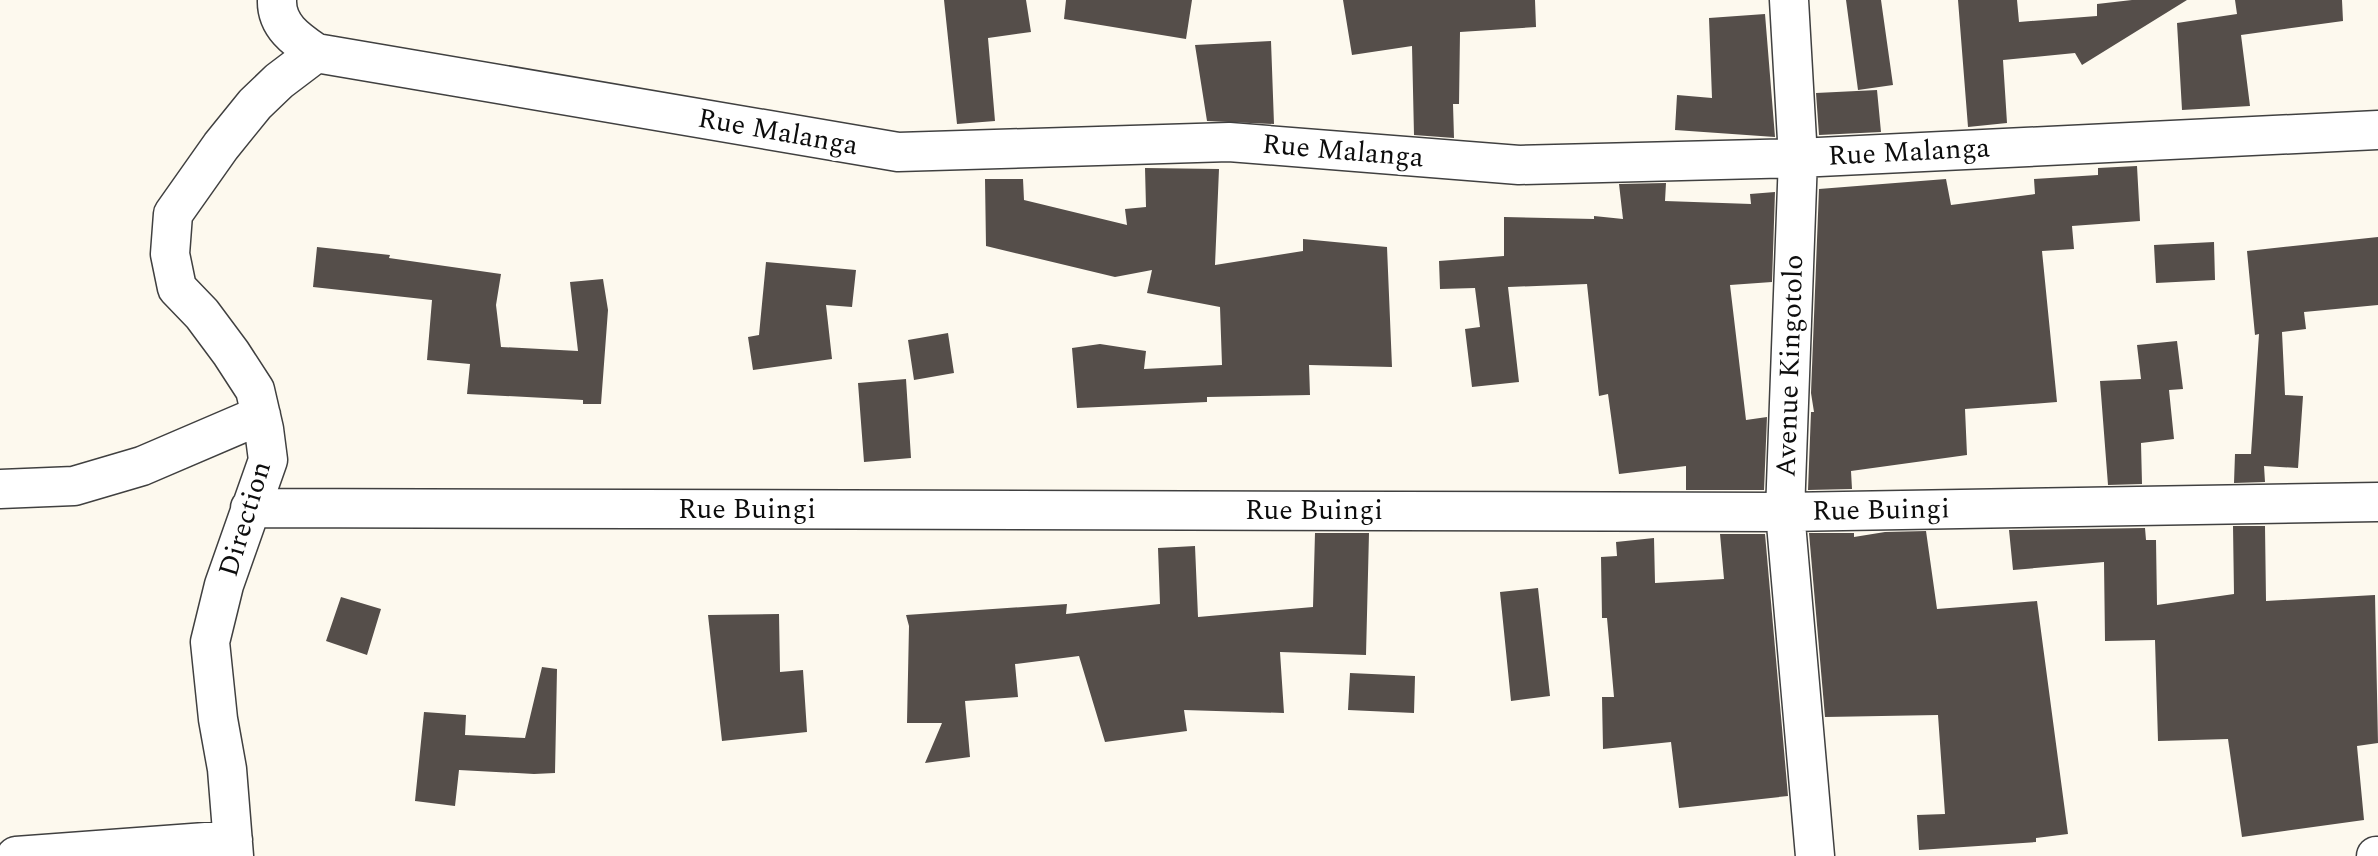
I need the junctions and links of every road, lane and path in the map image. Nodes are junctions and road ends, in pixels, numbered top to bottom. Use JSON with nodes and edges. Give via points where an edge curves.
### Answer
{"nodes":[{"id":1,"x":276,"y":0,"type":"edge"},
{"id":2,"x":1789,"y":0,"type":"edge"},
{"id":3,"x":316,"y":53,"type":"junction"},
{"id":4,"x":2378,"y":130,"type":"edge"},
{"id":5,"x":1797,"y":158,"type":"junction"},
{"id":6,"x":261,"y":415,"type":"junction"},
{"id":7,"x":0,"y":489,"type":"edge"},
{"id":8,"x":2378,"y":502,"type":"edge"},
{"id":9,"x":250,"y":508,"type":"junction"},
{"id":10,"x":1785,"y":512,"type":"junction"},
{"id":11,"x":234,"y":848,"type":"edge"},
{"id":12,"x":16,"y":856,"type":"edge"},
{"id":13,"x":1815,"y":856,"type":"edge"}],
"edges":[{"from":1,"to":3,"type":"street","via":[[288,33]]},
{"from":2,"to":5,"type":"street","name":"Avenue Kingotolo"},
{"from":3,"to":5,"type":"street","name":"Rue Malanga","via":[[898,152],[1229,142],[1519,165]]},
{"from":3,"to":6,"type":"street","name":"Direction","via":[[255,104],[173,214],[170,254],[177,288],[231,352],[255,390]]},
{"from":4,"to":5,"type":"street","name":"Rue Malanga"},
{"from":5,"to":10,"type":"street","name":"Avenue Kingotolo"},
{"from":6,"to":7,"type":"street","via":[[142,466],[74,486]]},
{"from":6,"to":9,"type":"street","name":"Direction","via":[[268,460]]},
{"from":8,"to":10,"type":"street","name":"Rue Buingi"},
{"from":9,"to":10,"type":"street","name":"Rue Buingi"},
{"from":9,"to":11,"type":"street","name":"Direction","via":[[210,642]]},
{"from":10,"to":13,"type":"street","name":"Avenue Kingotolo"},
{"from":11,"to":12,"type":"street"}]}
